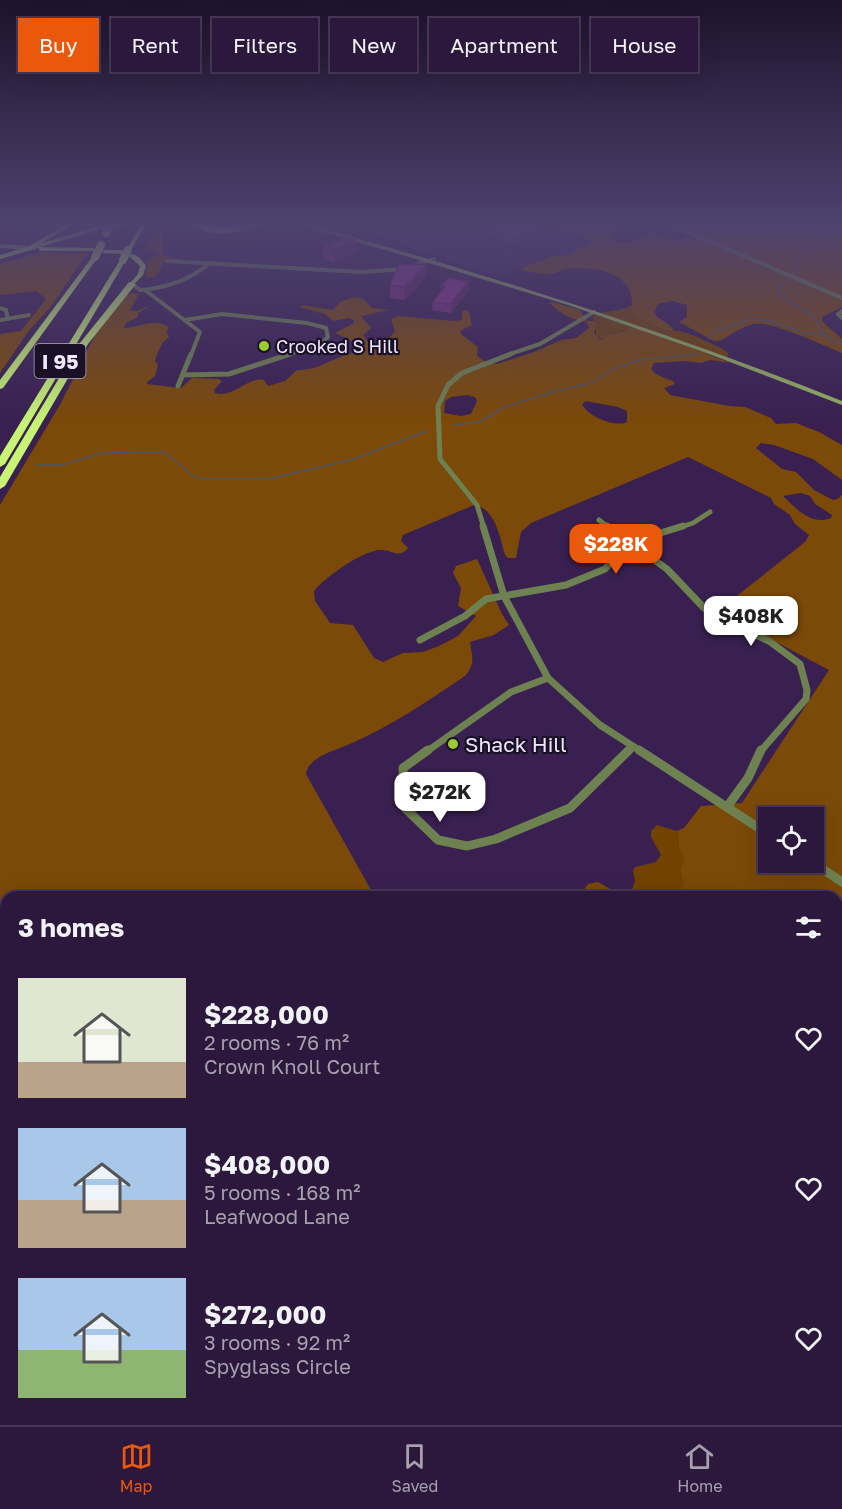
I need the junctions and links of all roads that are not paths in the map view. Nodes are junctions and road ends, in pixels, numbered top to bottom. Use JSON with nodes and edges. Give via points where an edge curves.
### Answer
{"nodes":[{"id":1,"x":70,"y":288,"type":"edge"},
{"id":2,"x":104,"y":288,"type":"edge"},
{"id":3,"x":105,"y":288,"type":"edge"},
{"id":4,"x":129,"y":288,"type":"edge"},
{"id":5,"x":136,"y":288,"type":"edge"},
{"id":6,"x":148,"y":288,"type":"edge"},
{"id":7,"x":522,"y":288,"type":"edge"},
{"id":8,"x":821,"y":288,"type":"edge"},
{"id":9,"x":143,"y":290,"type":"junction"},
{"id":10,"x":841,"y":297,"type":"edge"},
{"id":11,"x":0,"y":308,"type":"edge"},
{"id":12,"x":842,"y":311,"type":"edge"},
{"id":13,"x":594,"y":312,"type":"junction"},
{"id":14,"x":29,"y":315,"type":"dead end"},
{"id":15,"x":842,"y":318,"type":"edge"},
{"id":16,"x":8,"y":319,"type":"junction"},
{"id":17,"x":0,"y":320,"type":"edge"},
{"id":18,"x":185,"y":320,"type":"junction"},
{"id":19,"x":31,"y":345,"type":"junction"},
{"id":20,"x":183,"y":375,"type":"junction"},
{"id":21,"x":0,"y":379,"type":"edge"},
{"id":22,"x":0,"y":386,"type":"edge"},
{"id":23,"x":178,"y":386,"type":"dead end"},
{"id":24,"x":842,"y":403,"type":"edge"},
{"id":25,"x":0,"y":450,"type":"edge"},
{"id":26,"x":0,"y":464,"type":"edge"},
{"id":27,"x":0,"y":486,"type":"edge"},
{"id":28,"x":710,"y":512,"type":"dead end"},
{"id":29,"x":599,"y":520,"type":"dead end"},
{"id":30,"x":628,"y":543,"type":"junction"},
{"id":31,"x":504,"y":596,"type":"junction"},
{"id":32,"x":420,"y":640,"type":"dead end"},
{"id":33,"x":548,"y":678,"type":"junction"},
{"id":34,"x":633,"y":747,"type":"junction"},
{"id":35,"x":727,"y":807,"type":"junction"},
{"id":36,"x":758,"y":827,"type":"edge"},
{"id":37,"x":824,"y":870,"type":"edge"},
{"id":38,"x":842,"y":882,"type":"edge"}],
"edges":[{"from":1,"to":19,"type":"highway","number":"I 95"},
{"from":2,"to":25,"type":"highway"},
{"from":3,"to":26,"type":"highway","number":"I 95"},
{"from":4,"to":27,"type":"highway","via":[[84,343]]},
{"from":5,"to":9,"type":"highway"},
{"from":6,"to":9,"type":"street"},
{"from":7,"to":13,"type":"main road"},
{"from":8,"to":10,"type":"street"},
{"from":9,"to":18,"type":"street"},
{"from":11,"to":16,"type":"street","via":[[6,310]]},
{"from":12,"to":15,"type":"street","via":[[838,314]]},
{"from":13,"to":24,"type":"main road","via":[[691,344]]},
{"from":13,"to":31,"type":"street","via":[[540,344],[462,373],[448,385],[438,406],[440,459],[477,506]]},
{"from":14,"to":16,"type":"street"},
{"from":16,"to":17,"type":"street"},
{"from":18,"to":20,"type":"street","via":[[200,335]]},
{"from":18,"to":20,"type":"street","via":[[222,314],[308,323],[326,328],[328,337],[320,344],[235,373]]},
{"from":19,"to":21,"type":"highway"},
{"from":19,"to":22,"type":"highway","number":"I 95"},
{"from":20,"to":23,"type":"street"},
{"from":28,"to":30,"type":"street","via":[[693,523]]},
{"from":29,"to":30,"type":"street"},
{"from":30,"to":31,"type":"street","via":[[605,569],[566,585]]},
{"from":30,"to":35,"type":"street","via":[[667,569],[704,609],[769,641],[800,664],[806,699],[762,748],[748,778]]},
{"from":31,"to":32,"type":"street","via":[[486,599],[465,616]]},
{"from":31,"to":33,"type":"street"},
{"from":33,"to":34,"type":"street","via":[[592,718]]},
{"from":33,"to":34,"type":"street","via":[[511,692],[403,768],[405,808],[438,840],[467,846],[559,814]]},
{"from":34,"to":35,"type":"street"},
{"from":35,"to":36,"type":"street"},
{"from":37,"to":38,"type":"street"}]}
